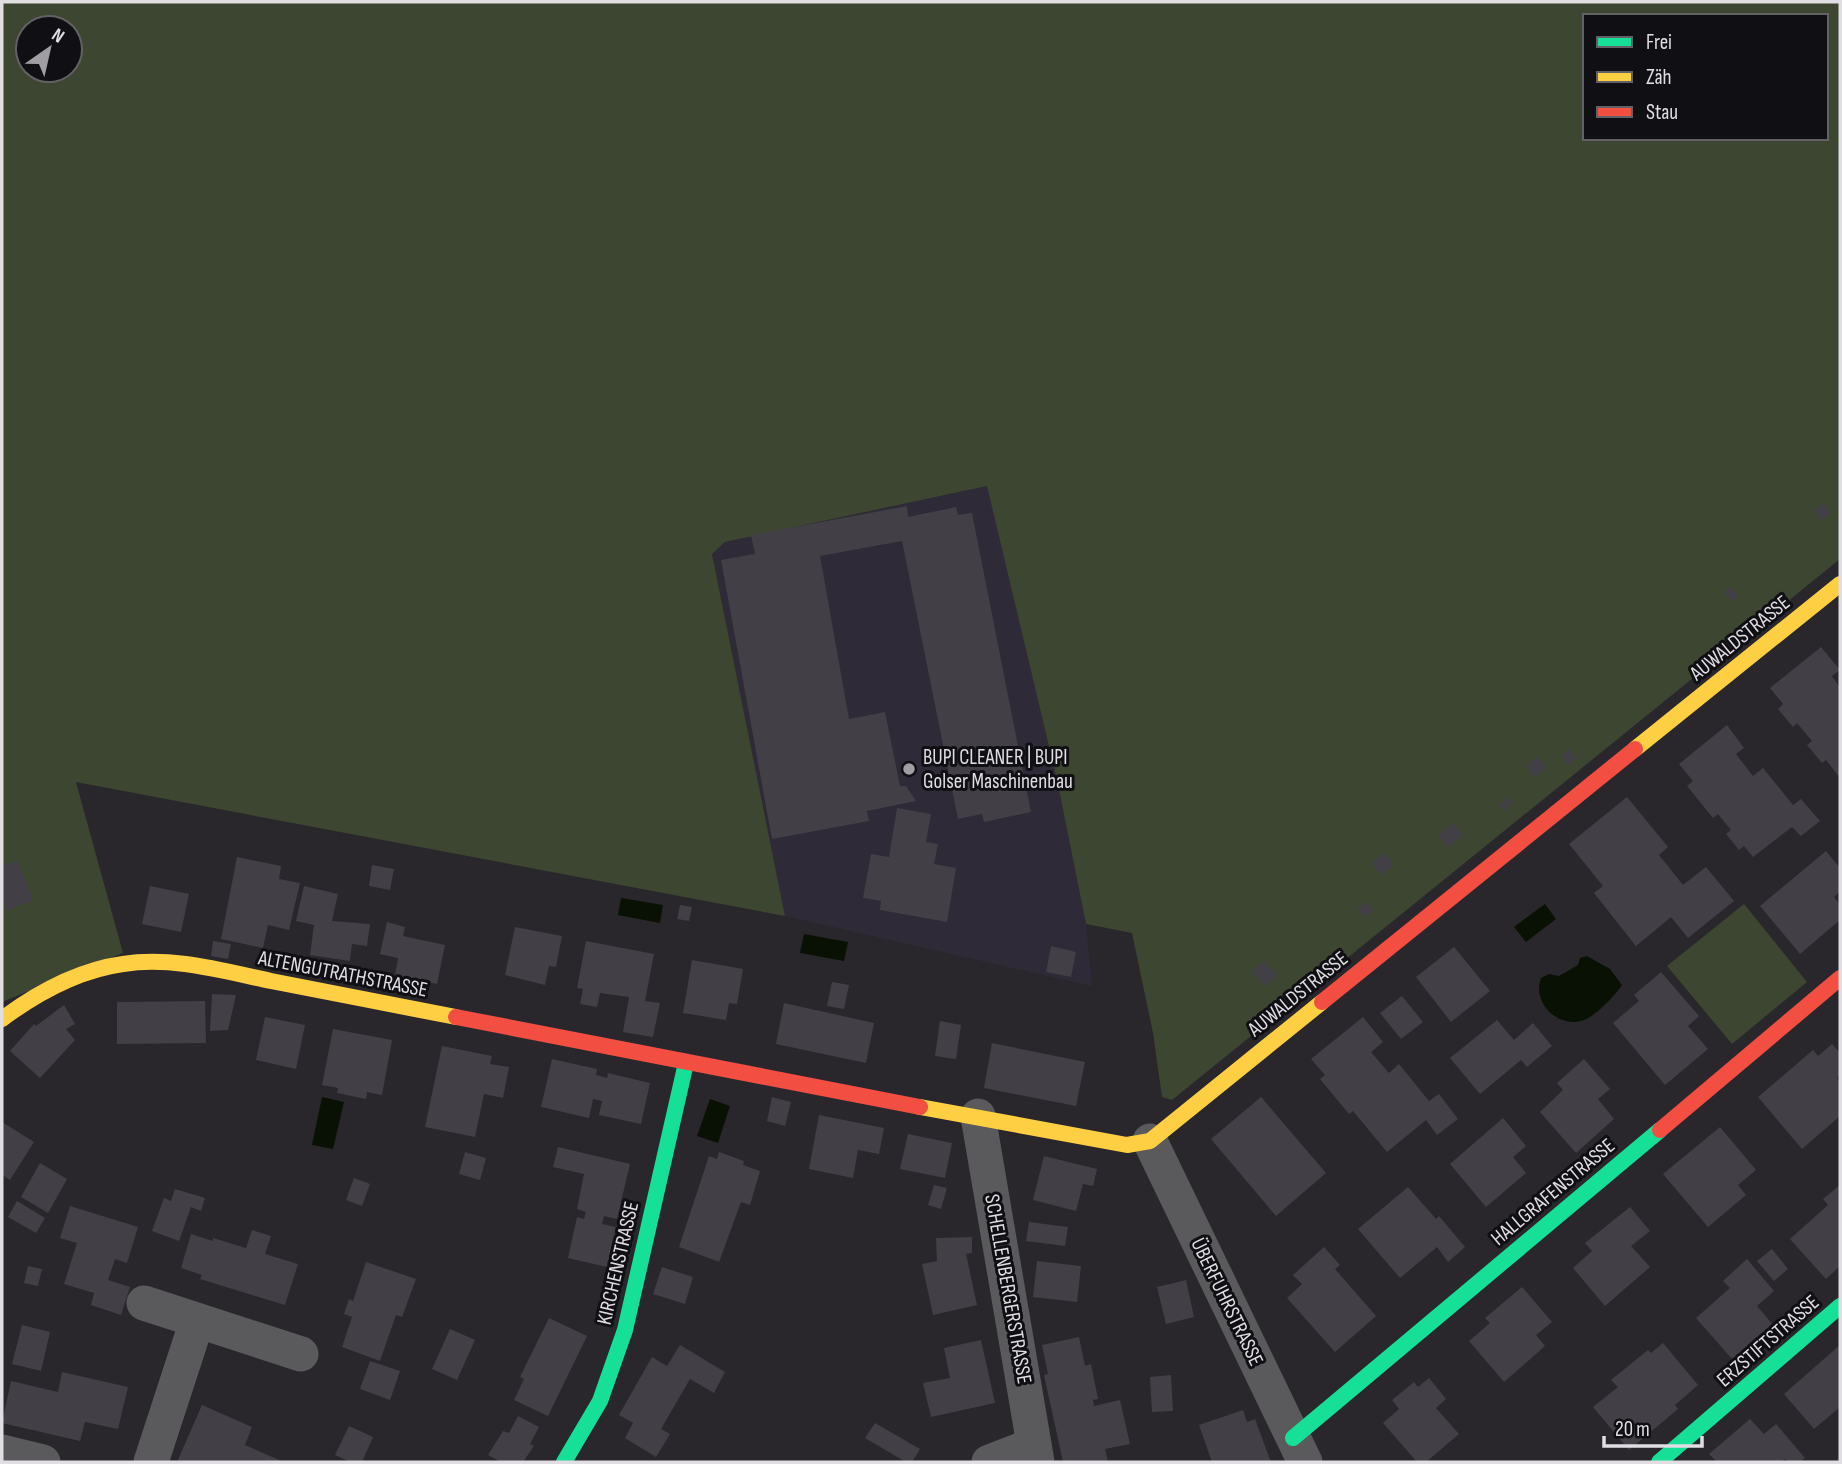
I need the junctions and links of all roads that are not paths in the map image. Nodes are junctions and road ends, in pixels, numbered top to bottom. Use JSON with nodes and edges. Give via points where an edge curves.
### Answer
{"nodes":[{"id":1,"x":1840,"y":584,"type":"edge"},
{"id":2,"x":1840,"y":978,"type":"edge"},
{"id":3,"x":2,"y":1019,"type":"edge"},
{"id":4,"x":686,"y":1063,"type":"junction"},
{"id":5,"x":978,"y":1116,"type":"junction"},
{"id":6,"x":1150,"y":1141,"type":"junction"},
{"id":7,"x":144,"y":1303,"type":"dead end"},
{"id":8,"x":1840,"y":1306,"type":"edge"},
{"id":9,"x":197,"y":1321,"type":"junction"},
{"id":10,"x":301,"y":1354,"type":"dead end"},
{"id":11,"x":1299,"y":1450,"type":"edge"},
{"id":12,"x":2,"y":1452,"type":"edge"},
{"id":13,"x":1035,"y":1454,"type":"edge"},
{"id":14,"x":43,"y":1462,"type":"edge"},
{"id":15,"x":151,"y":1462,"type":"edge"},
{"id":16,"x":564,"y":1462,"type":"edge"},
{"id":17,"x":989,"y":1462,"type":"edge"},
{"id":18,"x":1659,"y":1462,"type":"edge"}],
"edges":[{"from":1,"to":6,"type":"street","name":"AUWALDSTRASSE"},
{"from":2,"to":11,"type":"street","name":"HALLGRAFENSTRASSE"},
{"from":3,"to":4,"type":"street","name":"ALTENGUTRATHSTRASSE","via":[[20,1004],[72,978],[125,963],[192,965]]},
{"from":4,"to":5,"type":"street"},
{"from":4,"to":16,"type":"street","name":"KIRCHENSTRASSE","via":[[625,1330],[600,1401]]},
{"from":5,"to":6,"type":"street","via":[[1127,1145]]},
{"from":5,"to":13,"type":"street","name":"SCHELLENBERGERSTRASSE"},
{"from":6,"to":11,"type":"street","name":"ÜBERFUHRSTRASSE"},
{"from":7,"to":9,"type":"street"},
{"from":8,"to":18,"type":"street","name":"ERZSTIFTSTRASSE"},
{"from":9,"to":10,"type":"street"},
{"from":9,"to":15,"type":"street"},
{"from":12,"to":14,"type":"street"},
{"from":13,"to":17,"type":"street"}]}
